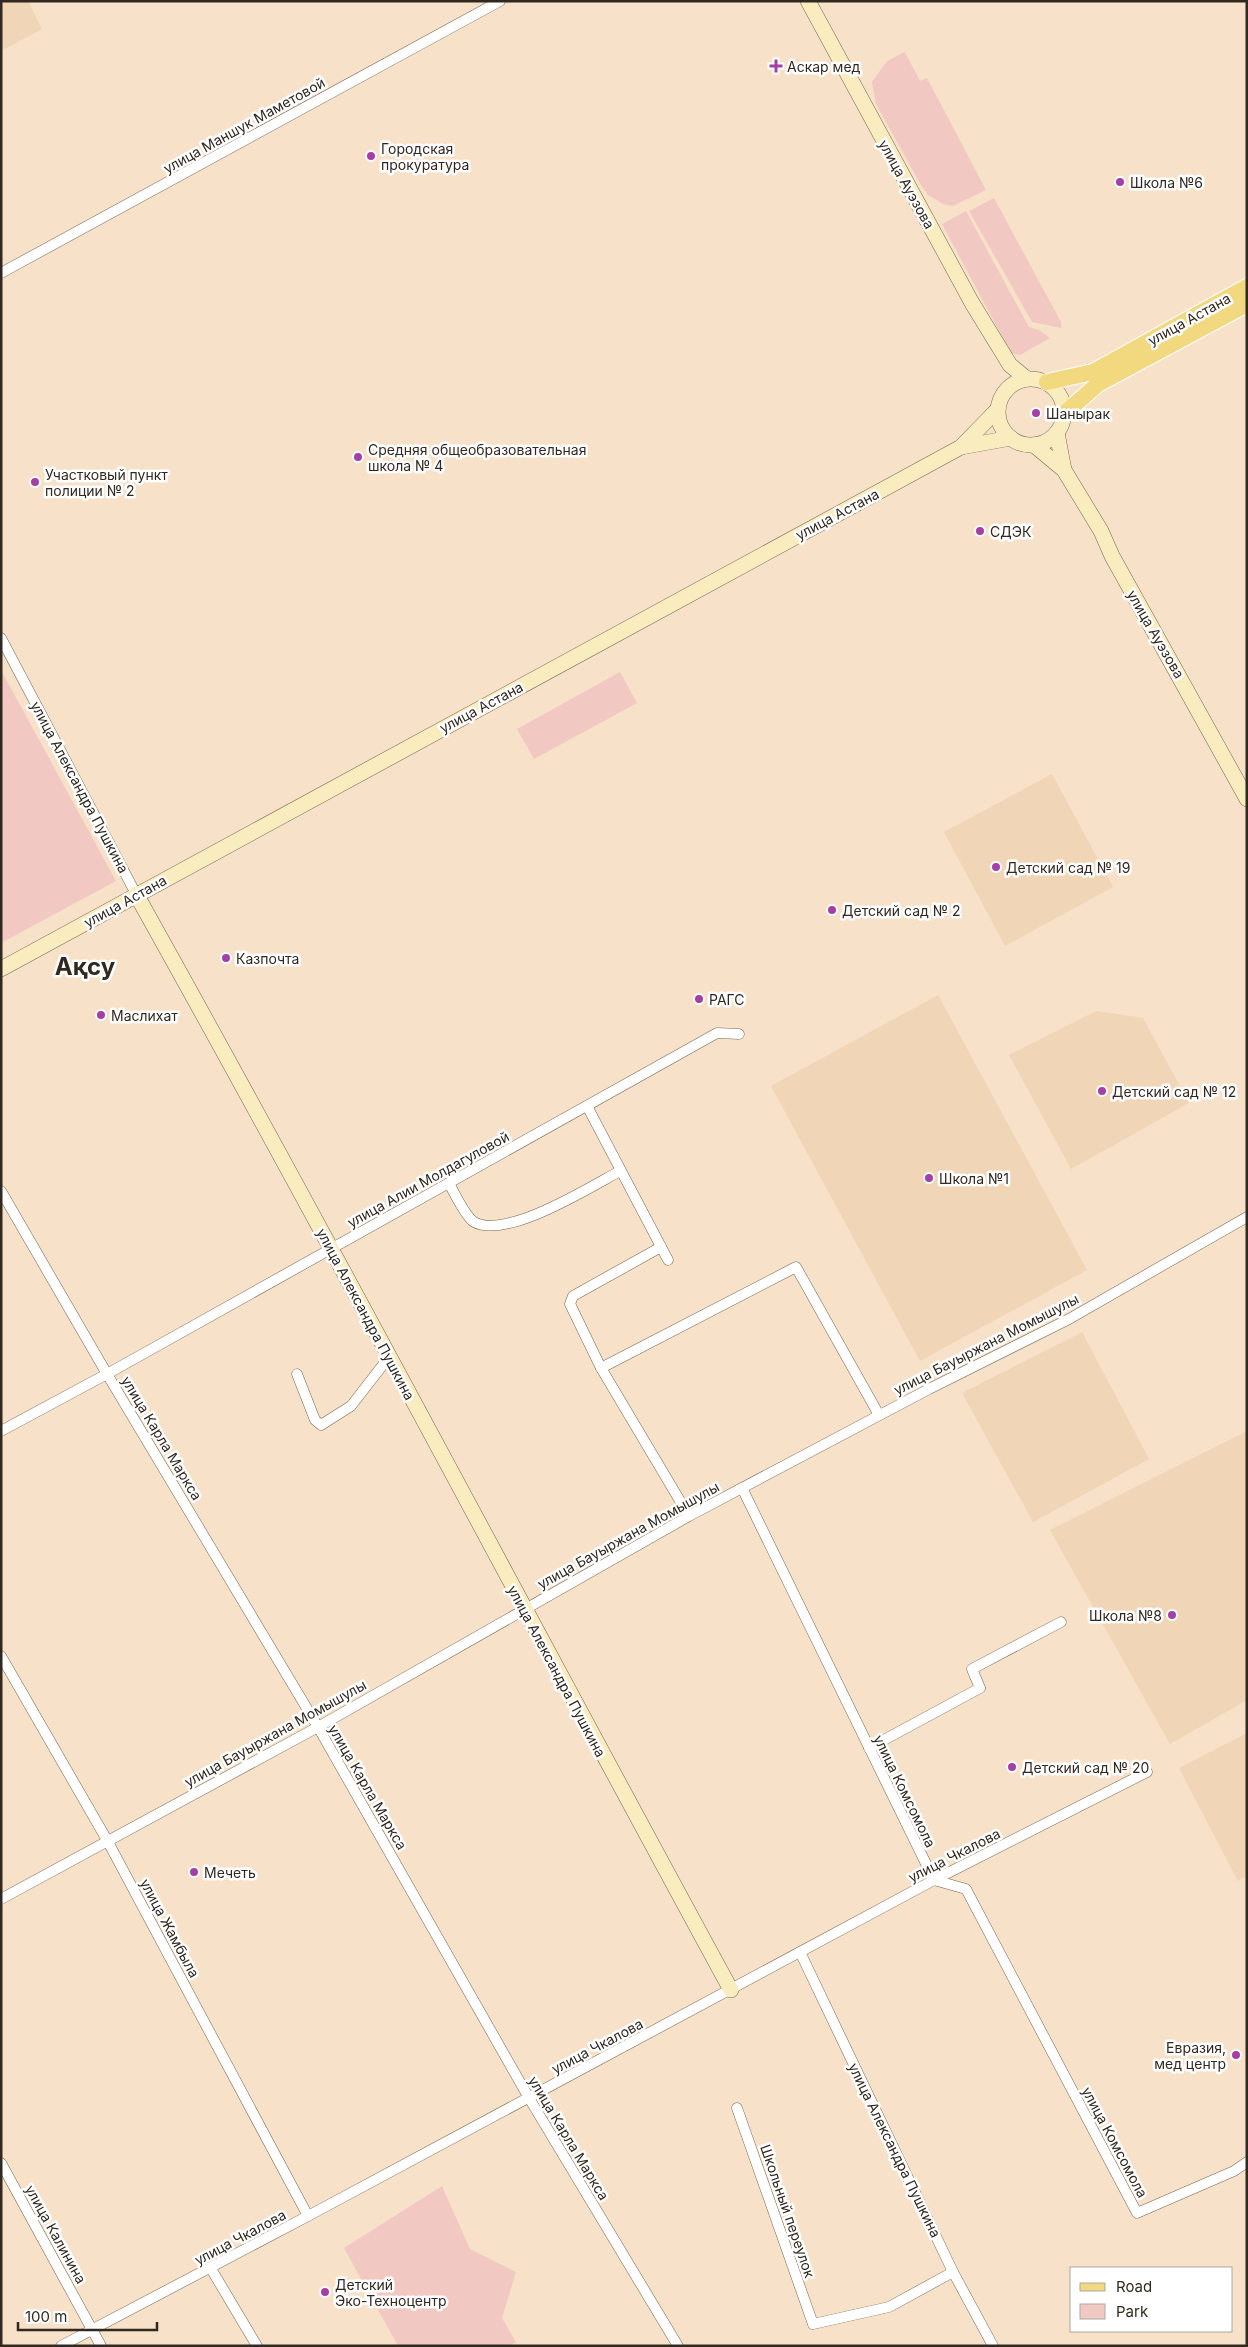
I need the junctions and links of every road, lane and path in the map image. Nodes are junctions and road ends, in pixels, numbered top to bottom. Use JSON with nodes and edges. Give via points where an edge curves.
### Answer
{"nodes":[{"id":1,"x":500,"y":1,"type":"edge"},
{"id":2,"x":808,"y":1,"type":"edge"},
{"id":3,"x":1,"y":273,"type":"edge"},
{"id":4,"x":1247,"y":287,"type":"edge"},
{"id":5,"x":1247,"y":304,"type":"edge"},
{"id":6,"x":1010,"y":365,"type":"junction"},
{"id":7,"x":1027,"y":379,"type":"junction"},
{"id":8,"x":1047,"y":382,"type":"junction"},
{"id":9,"x":1005,"y":392,"type":"junction"},
{"id":10,"x":998,"y":409,"type":"junction"},
{"id":11,"x":1065,"y":413,"type":"junction"},
{"id":12,"x":1057,"y":433,"type":"junction"},
{"id":13,"x":1011,"y":438,"type":"junction"},
{"id":14,"x":1034,"y":445,"type":"junction"},
{"id":15,"x":961,"y":447,"type":"junction"},
{"id":16,"x":1064,"y":470,"type":"junction"},
{"id":17,"x":1,"y":638,"type":"edge"},
{"id":18,"x":1247,"y":799,"type":"edge"},
{"id":19,"x":136,"y":894,"type":"junction"},
{"id":20,"x":1,"y":969,"type":"edge"},
{"id":21,"x":740,"y":1034,"type":"dead end"},
{"id":22,"x":587,"y":1106,"type":"junction"},
{"id":23,"x":620,"y":1171,"type":"junction"},
{"id":24,"x":449,"y":1183,"type":"junction"},
{"id":25,"x":1,"y":1191,"type":"edge"},
{"id":26,"x":1247,"y":1217,"type":"edge"},
{"id":27,"x":661,"y":1247,"type":"junction"},
{"id":28,"x":332,"y":1248,"type":"junction"},
{"id":29,"x":668,"y":1260,"type":"dead end"},
{"id":30,"x":389,"y":1357,"type":"junction"},
{"id":31,"x":602,"y":1368,"type":"junction"},
{"id":32,"x":108,"y":1374,"type":"junction"},
{"id":33,"x":298,"y":1374,"type":"dead end"},
{"id":34,"x":879,"y":1415,"type":"junction"},
{"id":35,"x":1,"y":1431,"type":"edge"},
{"id":36,"x":742,"y":1488,"type":"junction"},
{"id":37,"x":689,"y":1516,"type":"junction"},
{"id":38,"x":523,"y":1608,"type":"junction"},
{"id":39,"x":1062,"y":1622,"type":"dead end"},
{"id":40,"x":1,"y":1656,"type":"edge"},
{"id":41,"x":318,"y":1727,"type":"junction"},
{"id":42,"x":869,"y":1748,"type":"junction"},
{"id":43,"x":1147,"y":1772,"type":"dead end"},
{"id":44,"x":107,"y":1840,"type":"junction"},
{"id":45,"x":934,"y":1880,"type":"junction"},
{"id":46,"x":1,"y":1899,"type":"edge"},
{"id":47,"x":800,"y":1952,"type":"junction"},
{"id":48,"x":731,"y":1990,"type":"junction"},
{"id":49,"x":529,"y":2098,"type":"junction"},
{"id":50,"x":737,"y":2108,"type":"dead end"},
{"id":51,"x":1247,"y":2162,"type":"edge"},
{"id":52,"x":1,"y":2163,"type":"edge"},
{"id":53,"x":308,"y":2216,"type":"junction"},
{"id":54,"x":210,"y":2267,"type":"junction"},
{"id":55,"x":953,"y":2272,"type":"junction"},
{"id":56,"x":92,"y":2329,"type":"junction"},
{"id":57,"x":61,"y":2346,"type":"edge"},
{"id":58,"x":101,"y":2346,"type":"edge"},
{"id":59,"x":256,"y":2346,"type":"edge"},
{"id":60,"x":678,"y":2346,"type":"edge"},
{"id":61,"x":993,"y":2346,"type":"edge"}],
"edges":[{"from":1,"to":3,"type":"street","name":"улица Маншук Маметовой"},
{"from":2,"to":6,"type":"street","name":"улица Ауэзова","via":[[972,303]]},
{"from":4,"to":8,"type":"main road","name":"улица Астана","via":[[1092,372]]},
{"from":5,"to":11,"type":"main road","name":"улица Астана","via":[[1098,384]]},
{"from":6,"to":7,"type":"street","name":"улица Ауэзова"},
{"from":6,"to":9,"type":"street"},
{"from":7,"to":8,"type":"street"},
{"from":7,"to":9,"type":"street","via":[[1014,383]]},
{"from":8,"to":11,"type":"street","via":[[1060,395]]},
{"from":9,"to":10,"type":"street"},
{"from":10,"to":13,"type":"street","via":[[1001,425]]},
{"from":10,"to":15,"type":"street"},
{"from":11,"to":12,"type":"street"},
{"from":12,"to":14,"type":"street"},
{"from":12,"to":16,"type":"street"},
{"from":13,"to":14,"type":"street","via":[[1022,444]]},
{"from":13,"to":15,"type":"street"},
{"from":14,"to":16,"type":"street"},
{"from":15,"to":19,"type":"street","name":"улица Астана"},
{"from":16,"to":18,"type":"street","name":"улица Ауэзова","via":[[1101,531]]},
{"from":17,"to":19,"type":"street","name":"улица Александра Пушкина"},
{"from":19,"to":20,"type":"street","name":"улица Астана"},
{"from":19,"to":28,"type":"street","name":"улица Александра Пушкина"},
{"from":21,"to":22,"type":"street","name":"улица Алии Молдагуловой","via":[[717,1033]]},
{"from":22,"to":23,"type":"street"},
{"from":22,"to":24,"type":"street","name":"улица Алии Молдагуловой"},
{"from":23,"to":24,"type":"street","via":[[529,1218],[507,1225],[482,1225],[472,1221]]},
{"from":23,"to":27,"type":"street"},
{"from":24,"to":28,"type":"street","name":"улица Алии Молдагуловой"},
{"from":25,"to":32,"type":"street","name":"улица Карла Маркса"},
{"from":26,"to":34,"type":"street","name":"улица Бауыржана Момышулы","via":[[1069,1319]]},
{"from":27,"to":29,"type":"street"},
{"from":27,"to":31,"type":"street","via":[[573,1296],[570,1304]]},
{"from":28,"to":30,"type":"street","name":"улица Александра Пушкина"},
{"from":28,"to":32,"type":"street","name":"улица Алии Молдагуловой"},
{"from":30,"to":33,"type":"street","via":[[351,1406],[322,1424],[315,1420]]},
{"from":30,"to":38,"type":"street","name":"улица Александра Пушкина"},
{"from":31,"to":34,"type":"street","via":[[796,1267]]},
{"from":31,"to":37,"type":"street"},
{"from":32,"to":35,"type":"street","name":"улица Алии Молдагуловой"},
{"from":32,"to":41,"type":"street","name":"улица Карла Маркса"},
{"from":34,"to":36,"type":"street","name":"улица Бауыржана Момышулы"},
{"from":36,"to":37,"type":"street","name":"улица Бауыржана Момышулы"},
{"from":36,"to":42,"type":"street","name":"улица Комсомола"},
{"from":37,"to":38,"type":"street","name":"улица Бауыржана Момышулы"},
{"from":38,"to":41,"type":"street","name":"улица Бауыржана Момышулы"},
{"from":38,"to":48,"type":"street","name":"улица Александра Пушкина"},
{"from":39,"to":42,"type":"street","via":[[972,1669],[980,1688]]},
{"from":40,"to":44,"type":"street","name":"улица Жамбыла"},
{"from":41,"to":44,"type":"street","name":"улица Бауыржана Момышулы"},
{"from":41,"to":49,"type":"street","name":"улица Карла Маркса"},
{"from":42,"to":45,"type":"street","name":"улица Комсомола"},
{"from":43,"to":45,"type":"street","name":"улица Чкалова"},
{"from":44,"to":46,"type":"street","name":"улица Бауыржана Момышулы"},
{"from":44,"to":53,"type":"street","name":"улица Жамбыла"},
{"from":45,"to":47,"type":"street","name":"улица Чкалова"},
{"from":45,"to":51,"type":"street","name":"улица Комсомола","via":[[966,1889],[1137,2213],[1234,2171]]},
{"from":47,"to":48,"type":"street","name":"улица Чкалова"},
{"from":47,"to":55,"type":"street","name":"улица Александра Пушкина"},
{"from":48,"to":49,"type":"street","name":"улица Чкалова"},
{"from":49,"to":53,"type":"street","name":"улица Чкалова"},
{"from":49,"to":60,"type":"street","name":"улица Карла Маркса"},
{"from":50,"to":55,"type":"street","name":"Школьный переулок","via":[[813,2324],[889,2307]]},
{"from":52,"to":56,"type":"street","name":"улица Калинина"},
{"from":53,"to":54,"type":"street","name":"улица Чкалова"},
{"from":54,"to":56,"type":"street","name":"улица Чкалова"},
{"from":54,"to":59,"type":"street"},
{"from":55,"to":61,"type":"street","name":"улица Александра Пушкина"},
{"from":56,"to":57,"type":"street","name":"улица Чкалова"},
{"from":56,"to":58,"type":"street","name":"улица Калинина"}]}
